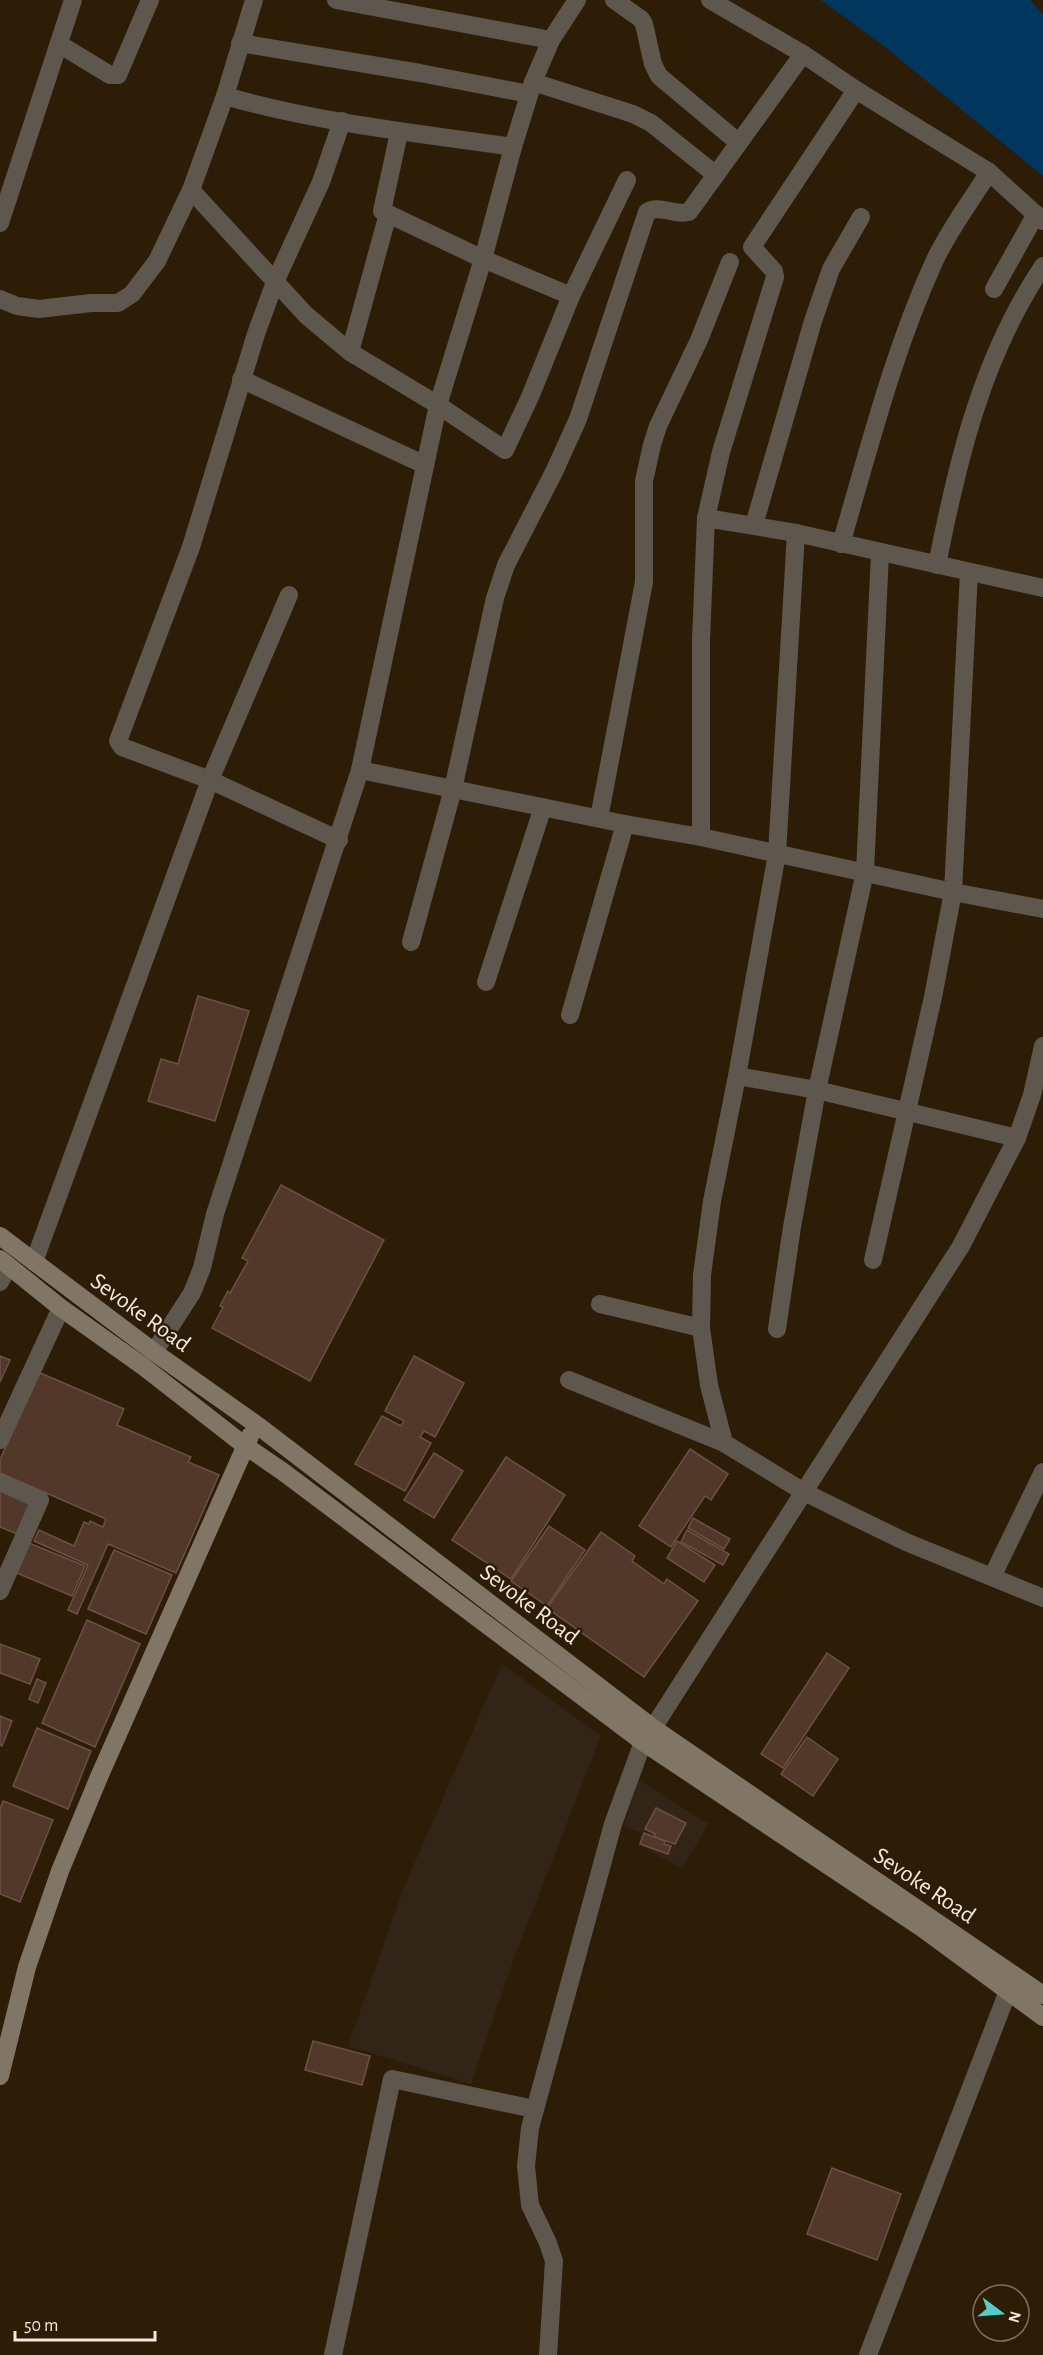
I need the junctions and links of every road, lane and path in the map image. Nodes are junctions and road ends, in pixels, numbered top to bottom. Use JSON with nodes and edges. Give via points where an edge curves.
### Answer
{"nodes":[{"id":1,"x":73,"y":0,"type":"edge"},
{"id":2,"x":150,"y":0,"type":"edge"},
{"id":3,"x":254,"y":0,"type":"edge"},
{"id":4,"x":336,"y":0,"type":"edge"},
{"id":5,"x":614,"y":0,"type":"edge"},
{"id":6,"x":710,"y":0,"type":"edge"},
{"id":7,"x":573,"y":2,"type":"edge"},
{"id":8,"x":550,"y":40,"type":"junction"},
{"id":9,"x":240,"y":43,"type":"junction"},
{"id":10,"x":59,"y":44,"type":"junction"},
{"id":11,"x":803,"y":54,"type":"junction"},
{"id":12,"x":531,"y":88,"type":"junction"},
{"id":13,"x":856,"y":90,"type":"junction"},
{"id":14,"x":225,"y":96,"type":"junction"},
{"id":15,"x":342,"y":121,"type":"junction"},
{"id":16,"x":399,"y":133,"type":"junction"},
{"id":17,"x":739,"y":143,"type":"junction"},
{"id":18,"x":513,"y":147,"type":"junction"},
{"id":19,"x":989,"y":172,"type":"junction"},
{"id":20,"x":716,"y":175,"type":"junction"},
{"id":21,"x":627,"y":180,"type":"dead end"},
{"id":22,"x":191,"y":190,"type":"junction"},
{"id":23,"x":388,"y":214,"type":"junction"},
{"id":24,"x":861,"y":217,"type":"dead end"},
{"id":25,"x":1039,"y":218,"type":"edge"},
{"id":26,"x":0,"y":223,"type":"edge"},
{"id":27,"x":483,"y":259,"type":"junction"},
{"id":28,"x":730,"y":262,"type":"dead end"},
{"id":29,"x":1043,"y":266,"type":"edge"},
{"id":30,"x":275,"y":282,"type":"junction"},
{"id":31,"x":994,"y":289,"type":"dead end"},
{"id":32,"x":571,"y":296,"type":"junction"},
{"id":33,"x":0,"y":298,"type":"edge"},
{"id":34,"x":350,"y":352,"type":"junction"},
{"id":35,"x":241,"y":378,"type":"junction"},
{"id":36,"x":438,"y":405,"type":"junction"},
{"id":37,"x":425,"y":465,"type":"junction"},
{"id":38,"x":706,"y":518,"type":"junction"},
{"id":39,"x":754,"y":525,"type":"junction"},
{"id":40,"x":796,"y":533,"type":"junction"},
{"id":41,"x":841,"y":544,"type":"junction"},
{"id":42,"x":880,"y":553,"type":"junction"},
{"id":43,"x":937,"y":565,"type":"junction"},
{"id":44,"x":969,"y":572,"type":"junction"},
{"id":45,"x":1043,"y":588,"type":"edge"},
{"id":46,"x":289,"y":595,"type":"dead end"},
{"id":47,"x":360,"y":770,"type":"junction"},
{"id":48,"x":210,"y":780,"type":"junction"},
{"id":49,"x":453,"y":789,"type":"junction"},
{"id":50,"x":543,"y":807,"type":"junction"},
{"id":51,"x":599,"y":818,"type":"junction"},
{"id":52,"x":625,"y":824,"type":"junction"},
{"id":53,"x":702,"y":837,"type":"junction"},
{"id":54,"x":339,"y":840,"type":"junction"},
{"id":55,"x":777,"y":854,"type":"junction"},
{"id":56,"x":865,"y":872,"type":"junction"},
{"id":57,"x":953,"y":892,"type":"junction"},
{"id":58,"x":1043,"y":909,"type":"edge"},
{"id":59,"x":411,"y":942,"type":"dead end"},
{"id":60,"x":486,"y":981,"type":"dead end"},
{"id":61,"x":570,"y":1015,"type":"dead end"},
{"id":62,"x":1043,"y":1046,"type":"edge"},
{"id":63,"x":737,"y":1076,"type":"junction"},
{"id":64,"x":817,"y":1090,"type":"junction"},
{"id":65,"x":907,"y":1111,"type":"junction"},
{"id":66,"x":1017,"y":1138,"type":"junction"},
{"id":67,"x":0,"y":1236,"type":"edge"},
{"id":68,"x":873,"y":1260,"type":"dead end"},
{"id":69,"x":34,"y":1262,"type":"junction"},
{"id":70,"x":3,"y":1269,"type":"edge"},
{"id":71,"x":600,"y":1304,"type":"dead end"},
{"id":72,"x":61,"y":1308,"type":"junction"},
{"id":73,"x":701,"y":1328,"type":"junction"},
{"id":74,"x":777,"y":1329,"type":"dead end"},
{"id":75,"x":154,"y":1352,"type":"junction"},
{"id":76,"x":569,"y":1380,"type":"dead end"},
{"id":77,"x":256,"y":1425,"type":"junction"},
{"id":78,"x":0,"y":1440,"type":"edge"},
{"id":79,"x":724,"y":1443,"type":"junction"},
{"id":80,"x":244,"y":1445,"type":"junction"},
{"id":81,"x":293,"y":1454,"type":"junction"},
{"id":82,"x":282,"y":1471,"type":"junction"},
{"id":83,"x":1043,"y":1472,"type":"edge"},
{"id":84,"x":0,"y":1482,"type":"edge"},
{"id":85,"x":804,"y":1492,"type":"junction"},
{"id":86,"x":992,"y":1577,"type":"junction"},
{"id":87,"x":0,"y":1591,"type":"edge"},
{"id":88,"x":1043,"y":1598,"type":"edge"},
{"id":89,"x":648,"y":1735,"type":"junction"},
{"id":90,"x":1008,"y":1991,"type":"junction"},
{"id":91,"x":1043,"y":1995,"type":"edge"},
{"id":92,"x":1043,"y":2017,"type":"edge"},
{"id":93,"x":0,"y":2076,"type":"edge"},
{"id":94,"x":534,"y":2109,"type":"junction"},
{"id":95,"x":333,"y":2355,"type":"edge"},
{"id":96,"x":548,"y":2355,"type":"edge"},
{"id":97,"x":868,"y":2355,"type":"edge"}],
"edges":[{"from":1,"to":10,"type":"street"},
{"from":2,"to":10,"type":"street","via":[[118,75],[110,75]]},
{"from":3,"to":9,"type":"street"},
{"from":4,"to":8,"type":"street"},
{"from":5,"to":17,"type":"street","via":[[644,24],[659,76]]},
{"from":6,"to":11,"type":"street"},
{"from":7,"to":8,"type":"street"},
{"from":8,"to":12,"type":"street"},
{"from":9,"to":12,"type":"street"},
{"from":9,"to":14,"type":"street"},
{"from":10,"to":26,"type":"street"},
{"from":11,"to":13,"type":"street"},
{"from":11,"to":17,"type":"street"},
{"from":12,"to":18,"type":"street"},
{"from":12,"to":20,"type":"street","via":[[633,114],[651,123]]},
{"from":13,"to":19,"type":"street"},
{"from":13,"to":38,"type":"street","via":[[753,244],[753,250],[774,271],[775,277],[721,452]]},
{"from":14,"to":15,"type":"street"},
{"from":14,"to":22,"type":"street"},
{"from":15,"to":16,"type":"street"},
{"from":15,"to":30,"type":"street","via":[[321,182]]},
{"from":16,"to":18,"type":"street"},
{"from":16,"to":23,"type":"street","via":[[381,208]]},
{"from":17,"to":20,"type":"street"},
{"from":18,"to":27,"type":"street"},
{"from":19,"to":25,"type":"street"},
{"from":19,"to":41,"type":"street","via":[[935,259],[918,298],[898,351]]},
{"from":20,"to":49,"type":"street","via":[[686,213],[653,209],[647,212],[578,419],[506,565],[495,598]]},
{"from":21,"to":32,"type":"street"},
{"from":22,"to":30,"type":"street"},
{"from":22,"to":33,"type":"street","via":[[157,261],[125,300],[39,309],[17,306]]},
{"from":23,"to":27,"type":"street"},
{"from":23,"to":34,"type":"street"},
{"from":24,"to":39,"type":"street","via":[[831,269]]},
{"from":25,"to":31,"type":"street"},
{"from":27,"to":32,"type":"street"},
{"from":27,"to":36,"type":"street"},
{"from":28,"to":51,"type":"street","via":[[658,426],[648,463],[644,481],[644,582]]},
{"from":29,"to":43,"type":"street","via":[[991,362],[951,494]]},
{"from":30,"to":34,"type":"street"},
{"from":30,"to":35,"type":"street"},
{"from":32,"to":36,"type":"street","via":[[506,450]]},
{"from":34,"to":36,"type":"street"},
{"from":35,"to":37,"type":"street"},
{"from":35,"to":48,"type":"street","via":[[191,547],[118,741],[122,747]]},
{"from":36,"to":37,"type":"street"},
{"from":37,"to":47,"type":"street"},
{"from":38,"to":39,"type":"street"},
{"from":38,"to":53,"type":"street","via":[[701,640]]},
{"from":39,"to":40,"type":"street"},
{"from":40,"to":41,"type":"street"},
{"from":40,"to":55,"type":"street"},
{"from":41,"to":42,"type":"street"},
{"from":42,"to":43,"type":"street"},
{"from":42,"to":56,"type":"street"},
{"from":43,"to":44,"type":"street"},
{"from":44,"to":45,"type":"street"},
{"from":44,"to":57,"type":"street"},
{"from":46,"to":48,"type":"street"},
{"from":47,"to":49,"type":"street"},
{"from":47,"to":54,"type":"street"},
{"from":48,"to":54,"type":"street"},
{"from":48,"to":69,"type":"street"},
{"from":49,"to":50,"type":"street"},
{"from":49,"to":59,"type":"street"},
{"from":50,"to":51,"type":"street"},
{"from":50,"to":60,"type":"street"},
{"from":51,"to":52,"type":"street"},
{"from":52,"to":53,"type":"street"},
{"from":52,"to":61,"type":"street"},
{"from":53,"to":55,"type":"street"},
{"from":54,"to":75,"type":"street","via":[[215,1214],[202,1268],[192,1293]]},
{"from":55,"to":56,"type":"street"},
{"from":55,"to":63,"type":"street"},
{"from":56,"to":57,"type":"street"},
{"from":56,"to":64,"type":"street"},
{"from":57,"to":58,"type":"street"},
{"from":57,"to":65,"type":"street"},
{"from":62,"to":66,"type":"street"},
{"from":63,"to":64,"type":"street"},
{"from":63,"to":73,"type":"street","via":[[711,1201],[702,1275]]},
{"from":64,"to":65,"type":"street"},
{"from":64,"to":74,"type":"street"},
{"from":65,"to":66,"type":"street"},
{"from":65,"to":68,"type":"street"},
{"from":66,"to":85,"type":"street","via":[[961,1246]]},
{"from":67,"to":69,"type":"main road","name":"Sevoke Road"},
{"from":69,"to":75,"type":"main road","name":"Sevoke Road"},
{"from":70,"to":72,"type":"main road","name":"Sevoke Road"},
{"from":71,"to":73,"type":"street"},
{"from":72,"to":78,"type":"street"},
{"from":72,"to":80,"type":"main road","name":"Sevoke Road"},
{"from":73,"to":79,"type":"street","via":[[709,1385]]},
{"from":75,"to":77,"type":"main road","name":"Sevoke Road"},
{"from":76,"to":79,"type":"street"},
{"from":77,"to":80,"type":"main road"},
{"from":77,"to":81,"type":"main road","name":"Sevoke Road"},
{"from":79,"to":85,"type":"street"},
{"from":80,"to":82,"type":"main road","name":"Sevoke Road"},
{"from":80,"to":93,"type":"main road","via":[[60,1871],[27,1967]]},
{"from":81,"to":82,"type":"main road"},
{"from":81,"to":89,"type":"main road","name":"Sevoke Road"},
{"from":82,"to":89,"type":"main road","name":"Sevoke Road"},
{"from":83,"to":86,"type":"street"},
{"from":84,"to":87,"type":"street","via":[[40,1500]]},
{"from":85,"to":86,"type":"street","via":[[906,1542]]},
{"from":85,"to":89,"type":"street"},
{"from":86,"to":88,"type":"street"},
{"from":89,"to":90,"type":"main road","name":"Sevoke Road"},
{"from":89,"to":91,"type":"main road","name":"Sevoke Road"},
{"from":89,"to":94,"type":"street","via":[[613,1824]]},
{"from":90,"to":92,"type":"main road","name":"Sevoke Road"},
{"from":90,"to":97,"type":"street"},
{"from":94,"to":95,"type":"street","via":[[392,2079]]},
{"from":94,"to":96,"type":"street","via":[[527,2146],[527,2185],[530,2205],[554,2261]]}]}
